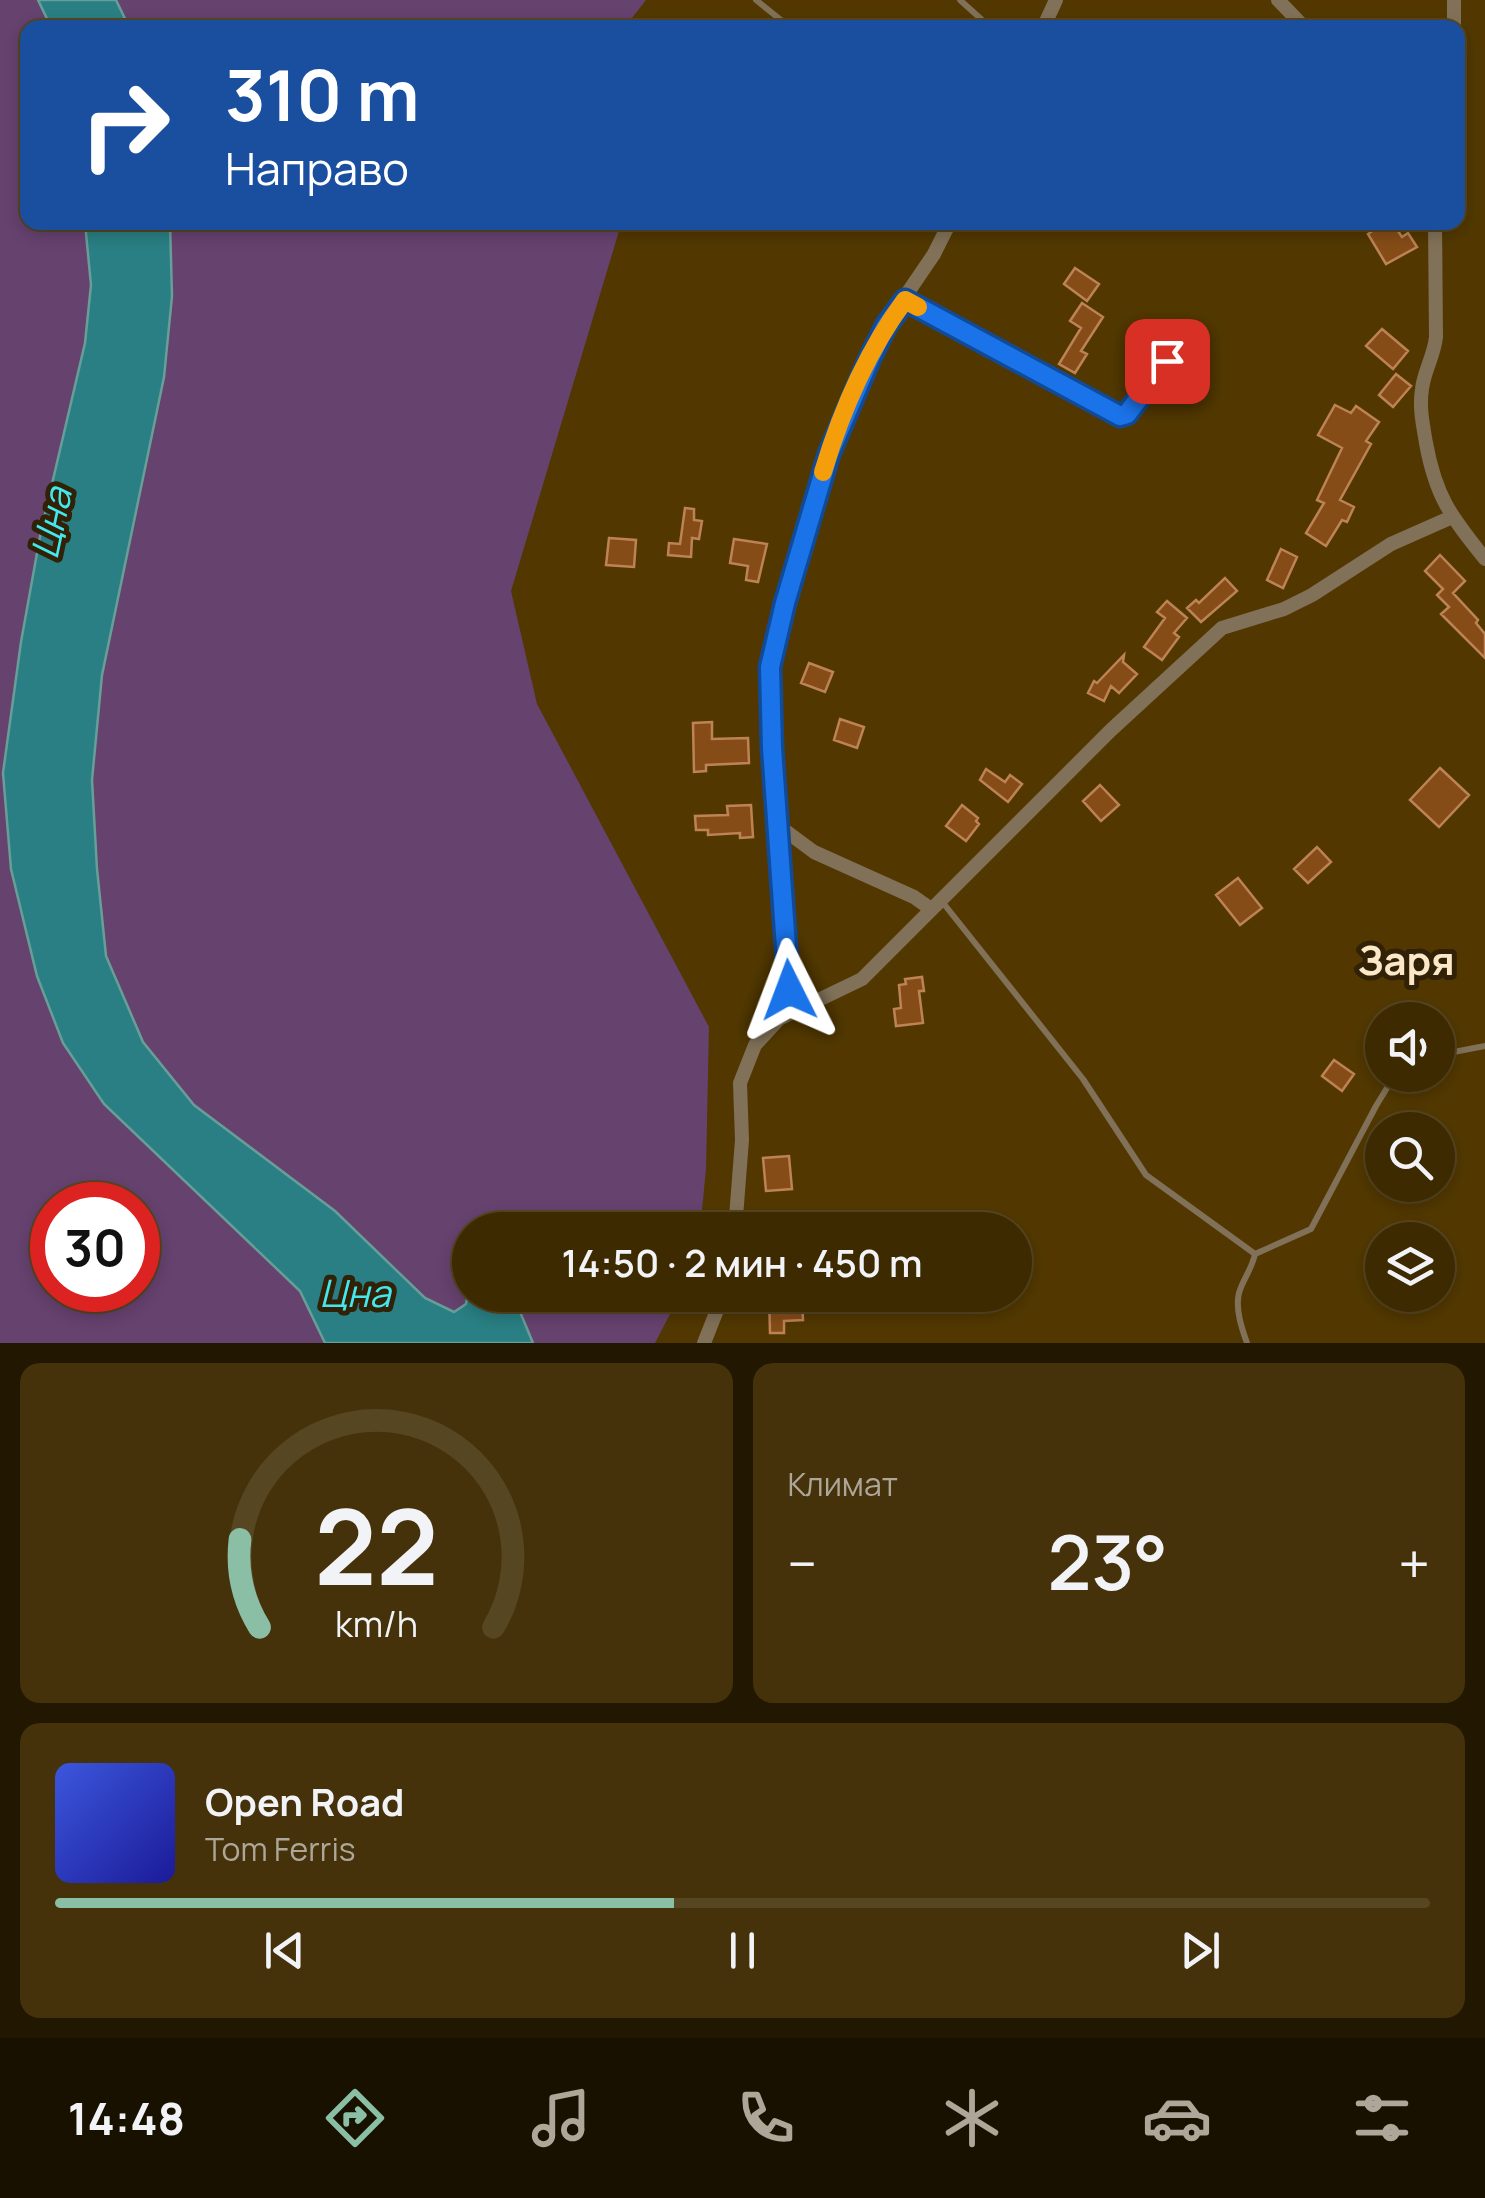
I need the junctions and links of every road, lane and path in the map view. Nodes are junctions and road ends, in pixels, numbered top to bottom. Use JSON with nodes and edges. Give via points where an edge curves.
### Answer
{"nodes":[{"id":1,"x":756,"y":0,"type":"edge"},
{"id":2,"x":960,"y":0,"type":"edge"},
{"id":3,"x":1278,"y":0,"type":"edge"},
{"id":4,"x":781,"y":20,"type":"edge"},
{"id":5,"x":982,"y":20,"type":"edge"},
{"id":6,"x":1298,"y":20,"type":"edge"},
{"id":7,"x":945,"y":230,"type":"edge"},
{"id":8,"x":1435,"y":230,"type":"edge"},
{"id":9,"x":905,"y":300,"type":"junction"},
{"id":10,"x":1186,"y":335,"type":"dead end"},
{"id":11,"x":1452,"y":517,"type":"junction"},
{"id":12,"x":1485,"y":559,"type":"edge"},
{"id":13,"x":779,"y":826,"type":"junction"},
{"id":14,"x":936,"y":904,"type":"junction"},
{"id":15,"x":779,"y":1019,"type":"junction"},
{"id":16,"x":1485,"y":1046,"type":"edge"},
{"id":17,"x":1455,"y":1052,"type":"edge"},
{"id":18,"x":1385,"y":1092,"type":"edge"},
{"id":19,"x":736,"y":1212,"type":"edge"},
{"id":20,"x":1255,"y":1254,"type":"junction"},
{"id":21,"x":716,"y":1312,"type":"edge"},
{"id":22,"x":704,"y":1343,"type":"edge"},
{"id":23,"x":1247,"y":1343,"type":"edge"}],
"edges":[{"from":1,"to":4,"type":"lane"},
{"from":2,"to":5,"type":"lane"},
{"from":3,"to":6,"type":"street"},
{"from":7,"to":9,"type":"street"},
{"from":8,"to":11,"type":"street","via":[[1436,337],[1420,412],[1433,481]]},
{"from":9,"to":10,"type":"lane","via":[[1120,416]]},
{"from":9,"to":13,"type":"street","via":[[870,358],[829,454],[785,603],[770,667]]},
{"from":11,"to":12,"type":"street"},
{"from":11,"to":14,"type":"street","via":[[1390,544],[1284,609],[1222,628]]},
{"from":13,"to":14,"type":"street","via":[[814,852]]},
{"from":13,"to":15,"type":"street","via":[[789,990]]},
{"from":14,"to":15,"type":"street","via":[[862,978]]},
{"from":14,"to":20,"type":"lane","via":[[1082,1080],[1146,1175]]},
{"from":15,"to":19,"type":"street","via":[[755,1045],[740,1083]]},
{"from":16,"to":17,"type":"lane"},
{"from":18,"to":20,"type":"lane","via":[[1311,1229]]},
{"from":20,"to":23,"type":"lane","via":[[1239,1294]]},
{"from":21,"to":22,"type":"street"}]}
